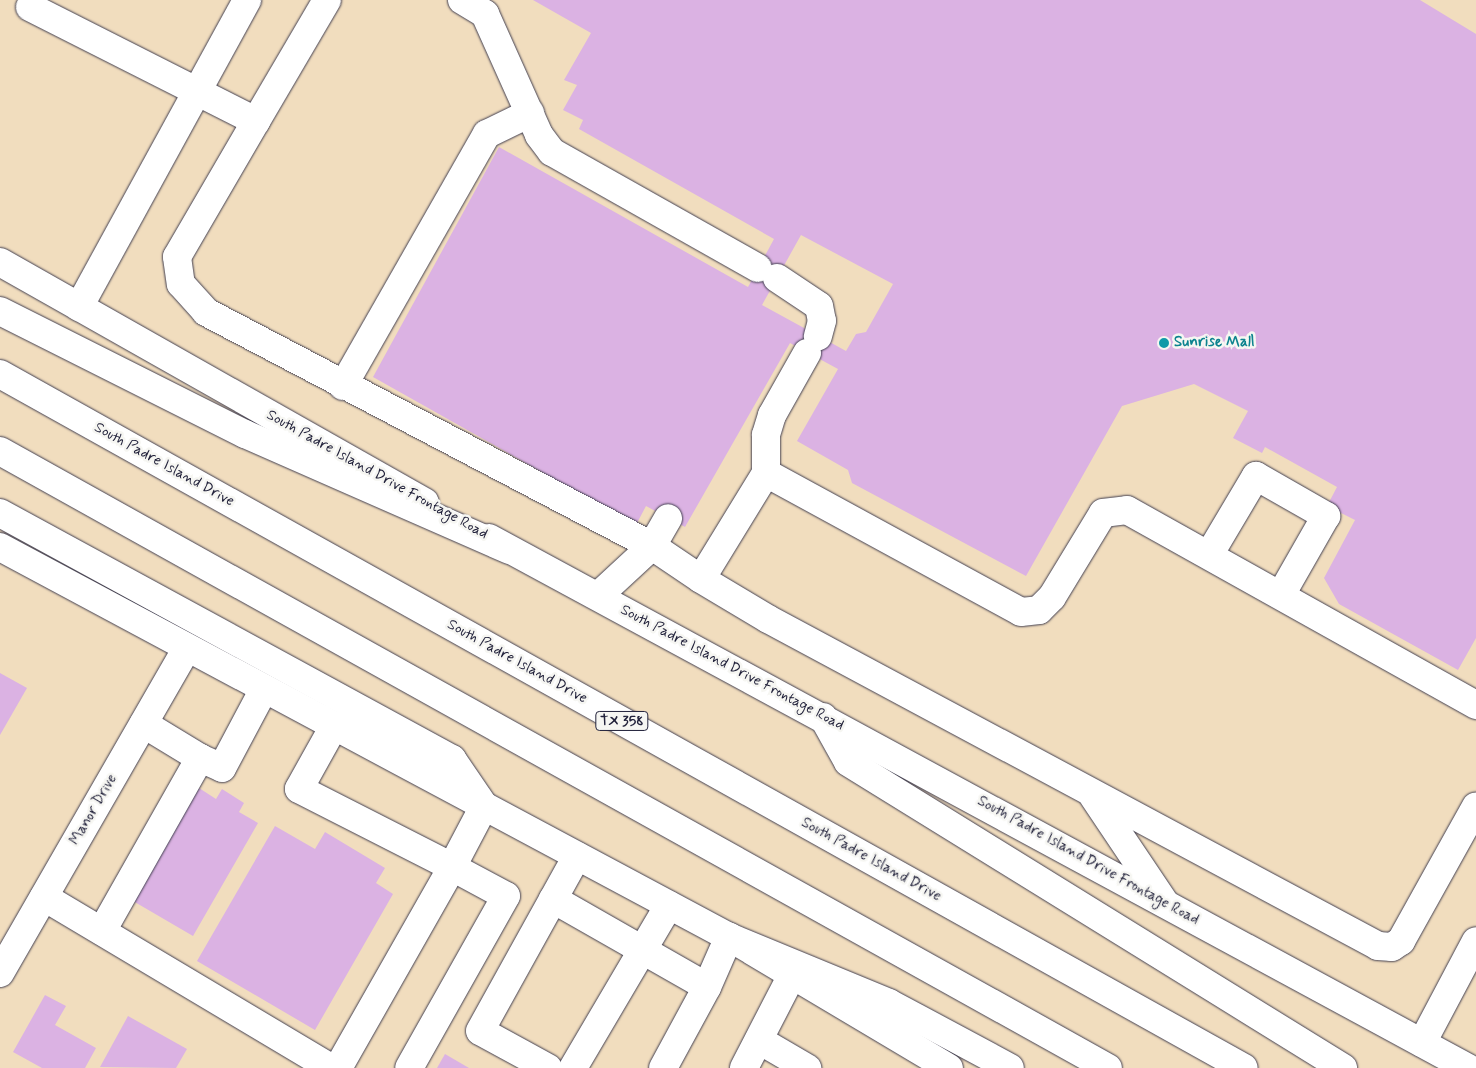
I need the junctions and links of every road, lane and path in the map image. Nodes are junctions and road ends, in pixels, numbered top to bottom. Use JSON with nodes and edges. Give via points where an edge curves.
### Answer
{"nodes":[{"id":1,"x":247,"y":0,"type":"edge"},
{"id":2,"x":327,"y":0,"type":"edge"},
{"id":3,"x":462,"y":0,"type":"edge"},
{"id":4,"x":30,"y":7,"type":"dead end"},
{"id":5,"x":198,"y":91,"type":"junction"},
{"id":6,"x":530,"y":113,"type":"junction"},
{"id":7,"x":256,"y":121,"type":"junction"},
{"id":8,"x":0,"y":262,"type":"edge"},
{"id":9,"x":80,"y":307,"type":"junction"},
{"id":10,"x":0,"y":311,"type":"edge"},
{"id":11,"x":0,"y":374,"type":"edge"},
{"id":12,"x":343,"y":386,"type":"junction"},
{"id":13,"x":0,"y":451,"type":"edge"},
{"id":14,"x":766,"y":473,"type":"junction"},
{"id":15,"x":0,"y":513,"type":"edge"},
{"id":16,"x":668,"y":518,"type":"dead end"},
{"id":17,"x":652,"y":546,"type":"junction"},
{"id":18,"x":0,"y":547,"type":"edge"},
{"id":19,"x":509,"y":550,"type":"junction"},
{"id":20,"x":1209,"y":555,"type":"junction"},
{"id":21,"x":701,"y":579,"type":"junction"},
{"id":22,"x":1281,"y":595,"type":"junction"},
{"id":23,"x":598,"y":596,"type":"junction"},
{"id":24,"x":187,"y":648,"type":"junction"},
{"id":25,"x":264,"y":689,"type":"junction"},
{"id":26,"x":1476,"y":705,"type":"edge"},
{"id":27,"x":823,"y":717,"type":"junction"},
{"id":28,"x":144,"y":724,"type":"junction"},
{"id":29,"x":334,"y":726,"type":"junction"},
{"id":30,"x":200,"y":758,"type":"junction"},
{"id":31,"x":1091,"y":793,"type":"junction"},
{"id":32,"x":484,"y":806,"type":"junction"},
{"id":33,"x":1476,"y":806,"type":"edge"},
{"id":34,"x":577,"y":856,"type":"junction"},
{"id":35,"x":452,"y":867,"type":"junction"},
{"id":36,"x":44,"y":897,"type":"junction"},
{"id":37,"x":553,"y":899,"type":"junction"},
{"id":38,"x":1164,"y":903,"type":"junction"},
{"id":39,"x":669,"y":905,"type":"junction"},
{"id":40,"x":102,"y":931,"type":"junction"},
{"id":41,"x":729,"y":937,"type":"junction"},
{"id":42,"x":1476,"y":941,"type":"edge"},
{"id":43,"x":643,"y":951,"type":"junction"},
{"id":44,"x":0,"y":974,"type":"edge"},
{"id":45,"x":792,"y":975,"type":"junction"},
{"id":46,"x":707,"y":987,"type":"junction"},
{"id":47,"x":759,"y":1040,"type":"junction"},
{"id":48,"x":1422,"y":1043,"type":"junction"},
{"id":49,"x":331,"y":1068,"type":"edge"},
{"id":50,"x":338,"y":1068,"type":"edge"},
{"id":51,"x":409,"y":1068,"type":"edge"},
{"id":52,"x":548,"y":1068,"type":"edge"},
{"id":53,"x":573,"y":1068,"type":"edge"},
{"id":54,"x":663,"y":1068,"type":"edge"},
{"id":55,"x":744,"y":1068,"type":"edge"},
{"id":56,"x":808,"y":1068,"type":"edge"},
{"id":57,"x":949,"y":1068,"type":"edge"},
{"id":58,"x":1010,"y":1068,"type":"edge"},
{"id":59,"x":1108,"y":1068,"type":"edge"},
{"id":60,"x":1244,"y":1068,"type":"edge"},
{"id":61,"x":1343,"y":1068,"type":"edge"},
{"id":62,"x":1468,"y":1068,"type":"edge"}],
"edges":[{"from":1,"to":5,"type":"main road"},
{"from":2,"to":7,"type":"main road"},
{"from":3,"to":6,"type":"main road","via":[[486,14]]},
{"from":4,"to":5,"type":"main road"},
{"from":5,"to":7,"type":"main road"},
{"from":5,"to":9,"type":"main road"},
{"from":6,"to":12,"type":"main road","via":[[488,134]]},
{"from":6,"to":14,"type":"main road","via":[[552,152],[768,273],[819,306],[822,321],[813,344],[772,416],[766,435]]},
{"from":7,"to":12,"type":"main road","via":[[177,257],[181,284],[206,312]]},
{"from":8,"to":9,"type":"main road","name":"South Padre Island Drive Frontage Road"},
{"from":9,"to":19,"type":"main road","name":"South Padre Island Drive Frontage Road"},
{"from":10,"to":19,"type":"main road","via":[[246,434]]},
{"from":11,"to":60,"type":"main road","name":"South Padre Island Drive","number":"TX 358"},
{"from":12,"to":17,"type":"main road"},
{"from":13,"to":59,"type":"main road"},
{"from":14,"to":20,"type":"main road","via":[[1021,612],[1039,610],[1052,597],[1103,513],[1114,509],[1128,510]]},
{"from":14,"to":21,"type":"main road"},
{"from":15,"to":32,"type":"main road","via":[[452,759]]},
{"from":16,"to":17,"type":"main road"},
{"from":17,"to":21,"type":"main road"},
{"from":17,"to":23,"type":"main road"},
{"from":18,"to":24,"type":"main road"},
{"from":19,"to":23,"type":"main road","name":"South Padre Island Drive Frontage Road"},
{"from":20,"to":22,"type":"main road"},
{"from":20,"to":22,"type":"main road","via":[[1256,476],[1326,516]]},
{"from":21,"to":31,"type":"main road"},
{"from":22,"to":26,"type":"main road"},
{"from":23,"to":27,"type":"main road","name":"South Padre Island Drive Frontage Road"},
{"from":24,"to":25,"type":"main road"},
{"from":24,"to":28,"type":"main road","name":"Manor Drive"},
{"from":25,"to":29,"type":"main road"},
{"from":25,"to":30,"type":"main road","via":[[222,768]]},
{"from":27,"to":38,"type":"main road","name":"South Padre Island Drive Frontage Road"},
{"from":27,"to":61,"type":"main road","via":[[848,762]]},
{"from":28,"to":30,"type":"main road"},
{"from":28,"to":36,"type":"main road","name":"Manor Drive"},
{"from":29,"to":32,"type":"main road"},
{"from":29,"to":35,"type":"main road","via":[[299,789]]},
{"from":30,"to":40,"type":"main road"},
{"from":31,"to":33,"type":"main road","via":[[1378,946],[1392,947],[1401,941]]},
{"from":31,"to":38,"type":"main road"},
{"from":32,"to":34,"type":"main road"},
{"from":32,"to":35,"type":"main road"},
{"from":34,"to":37,"type":"main road"},
{"from":34,"to":39,"type":"main road"},
{"from":35,"to":50,"type":"main road"},
{"from":35,"to":51,"type":"main road","via":[[506,896]]},
{"from":36,"to":40,"type":"main road"},
{"from":36,"to":44,"type":"main road","name":"Manor Drive"},
{"from":37,"to":43,"type":"main road"},
{"from":37,"to":52,"type":"main road","via":[[480,1031]]},
{"from":38,"to":48,"type":"main road","name":"South Padre Island Drive Frontage Road"},
{"from":39,"to":41,"type":"main road"},
{"from":39,"to":43,"type":"main road"},
{"from":40,"to":49,"type":"main road"},
{"from":41,"to":45,"type":"main road"},
{"from":41,"to":46,"type":"main road"},
{"from":41,"to":58,"type":"main road","via":[[890,1003]]},
{"from":42,"to":48,"type":"main road"},
{"from":43,"to":46,"type":"main road"},
{"from":43,"to":53,"type":"main road"},
{"from":45,"to":47,"type":"main road"},
{"from":45,"to":57,"type":"main road"},
{"from":46,"to":54,"type":"main road"},
{"from":47,"to":55,"type":"main road"},
{"from":47,"to":56,"type":"main road"},
{"from":48,"to":62,"type":"main road","name":"South Padre Island Drive Frontage Road"}]}
